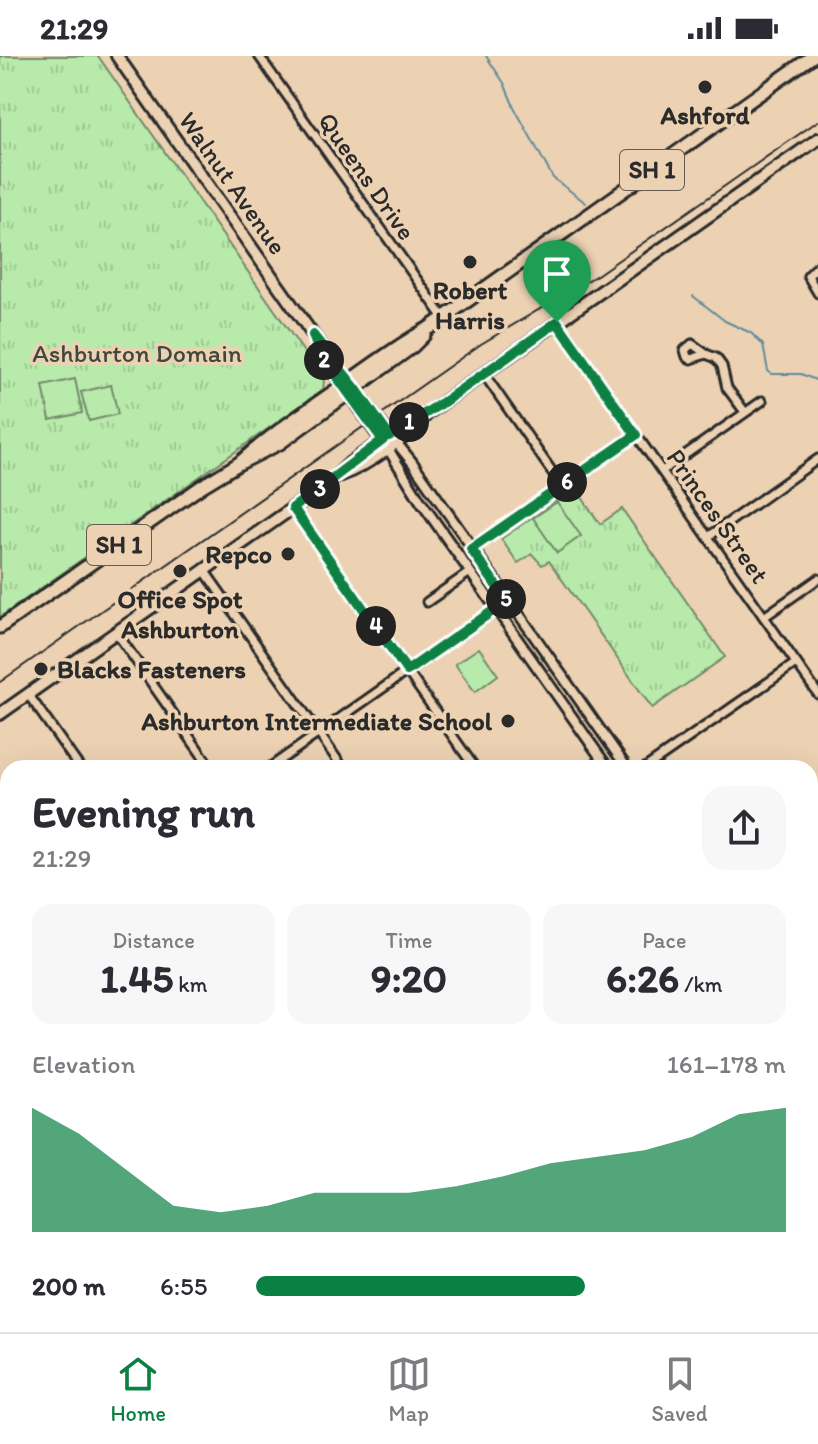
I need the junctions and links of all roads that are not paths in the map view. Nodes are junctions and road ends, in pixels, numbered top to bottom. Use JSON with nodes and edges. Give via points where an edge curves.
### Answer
{"nodes":[{"id":1,"x":117,"y":56,"type":"edge"},
{"id":2,"x":259,"y":56,"type":"edge"},
{"id":3,"x":813,"y":56,"type":"edge"},
{"id":4,"x":818,"y":139,"type":"edge"},
{"id":5,"x":818,"y":266,"type":"edge"},
{"id":6,"x":818,"y":293,"type":"edge"},
{"id":7,"x":444,"y":318,"type":"junction"},
{"id":8,"x":557,"y":322,"type":"junction"},
{"id":9,"x":706,"y":354,"type":"dead end"},
{"id":10,"x":484,"y":374,"type":"junction"},
{"id":11,"x":349,"y":387,"type":"junction"},
{"id":12,"x":762,"y":401,"type":"dead end"},
{"id":13,"x":745,"y":412,"type":"junction"},
{"id":14,"x":636,"y":435,"type":"junction"},
{"id":15,"x":388,"y":441,"type":"junction"},
{"id":16,"x":818,"y":459,"type":"edge"},
{"id":17,"x":662,"y":471,"type":"junction"},
{"id":18,"x":562,"y":486,"type":"junction"},
{"id":19,"x":434,"y":493,"type":"junction"},
{"id":20,"x":421,"y":502,"type":"junction"},
{"id":21,"x":293,"y":508,"type":"junction"},
{"id":22,"x":708,"y":537,"type":"junction"},
{"id":23,"x":471,"y":549,"type":"junction"},
{"id":24,"x":204,"y":570,"type":"junction"},
{"id":25,"x":470,"y":572,"type":"junction"},
{"id":26,"x":818,"y":579,"type":"edge"},
{"id":27,"x":507,"y":601,"type":"junction"},
{"id":28,"x":427,"y":602,"type":"dead end"},
{"id":29,"x":495,"y":609,"type":"junction"},
{"id":30,"x":764,"y":617,"type":"junction"},
{"id":31,"x":0,"y":627,"type":"edge"},
{"id":32,"x":116,"y":632,"type":"junction"},
{"id":33,"x":796,"y":663,"type":"junction"},
{"id":34,"x":407,"y":671,"type":"junction"},
{"id":35,"x":28,"y":694,"type":"junction"},
{"id":36,"x":818,"y":694,"type":"edge"},
{"id":37,"x":0,"y":714,"type":"edge"},
{"id":38,"x":319,"y":733,"type":"junction"},
{"id":39,"x":74,"y":760,"type":"edge"},
{"id":40,"x":205,"y":760,"type":"edge"},
{"id":41,"x":280,"y":760,"type":"edge"},
{"id":42,"x":338,"y":760,"type":"edge"},
{"id":43,"x":469,"y":760,"type":"edge"},
{"id":44,"x":602,"y":760,"type":"edge"},
{"id":45,"x":621,"y":760,"type":"edge"},
{"id":46,"x":657,"y":760,"type":"edge"}],
"edges":[{"from":1,"to":11,"type":"main road","name":"Walnut Avenue"},
{"from":2,"to":7,"type":"street","name":"Queens Drive"},
{"from":3,"to":7,"type":"highway","number":"SH 1"},
{"from":4,"to":8,"type":"main road"},
{"from":5,"to":6,"type":"street","via":[[809,280]]},
{"from":7,"to":11,"type":"highway","number":"SH 1"},
{"from":8,"to":10,"type":"main road"},
{"from":8,"to":14,"type":"street","name":"Princes Street"},
{"from":9,"to":13,"type":"street","via":[[722,366],[727,388]]},
{"from":10,"to":15,"type":"main road"},
{"from":10,"to":18,"type":"street"},
{"from":11,"to":15,"type":"main road","name":"Walnut Avenue"},
{"from":11,"to":31,"type":"highway","number":"SH 1","via":[[280,443],[238,464]]},
{"from":12,"to":13,"type":"street"},
{"from":13,"to":17,"type":"street"},
{"from":14,"to":17,"type":"street","name":"Princes Street"},
{"from":14,"to":18,"type":"street"},
{"from":15,"to":19,"type":"street","name":"Walnut Avenue"},
{"from":15,"to":20,"type":"street","name":"Walnut Avenue"},
{"from":15,"to":21,"type":"main road","via":[[355,470]]},
{"from":16,"to":22,"type":"street"},
{"from":17,"to":22,"type":"street","name":"Princes Street"},
{"from":18,"to":23,"type":"street"},
{"from":19,"to":20,"type":"street"},
{"from":19,"to":23,"type":"street","name":"Walnut Avenue"},
{"from":20,"to":25,"type":"street","name":"Walnut Avenue"},
{"from":21,"to":24,"type":"main road"},
{"from":21,"to":34,"type":"street"},
{"from":22,"to":30,"type":"street","name":"Princes Street"},
{"from":23,"to":27,"type":"street","name":"Walnut Avenue"},
{"from":24,"to":32,"type":"main road"},
{"from":24,"to":38,"type":"street"},
{"from":25,"to":28,"type":"street"},
{"from":25,"to":29,"type":"street","name":"Walnut Avenue"},
{"from":26,"to":30,"type":"street"},
{"from":27,"to":29,"type":"street"},
{"from":27,"to":45,"type":"street","name":"Walnut Avenue"},
{"from":29,"to":34,"type":"street"},
{"from":29,"to":44,"type":"street","name":"Walnut Avenue"},
{"from":30,"to":33,"type":"street","name":"Princes Street"},
{"from":32,"to":35,"type":"main road"},
{"from":32,"to":40,"type":"street"},
{"from":33,"to":36,"type":"street","name":"Princes Street"},
{"from":33,"to":46,"type":"street"},
{"from":34,"to":38,"type":"street"},
{"from":34,"to":43,"type":"street"},
{"from":35,"to":37,"type":"main road"},
{"from":35,"to":39,"type":"street"},
{"from":38,"to":41,"type":"street"},
{"from":38,"to":42,"type":"street"}]}
